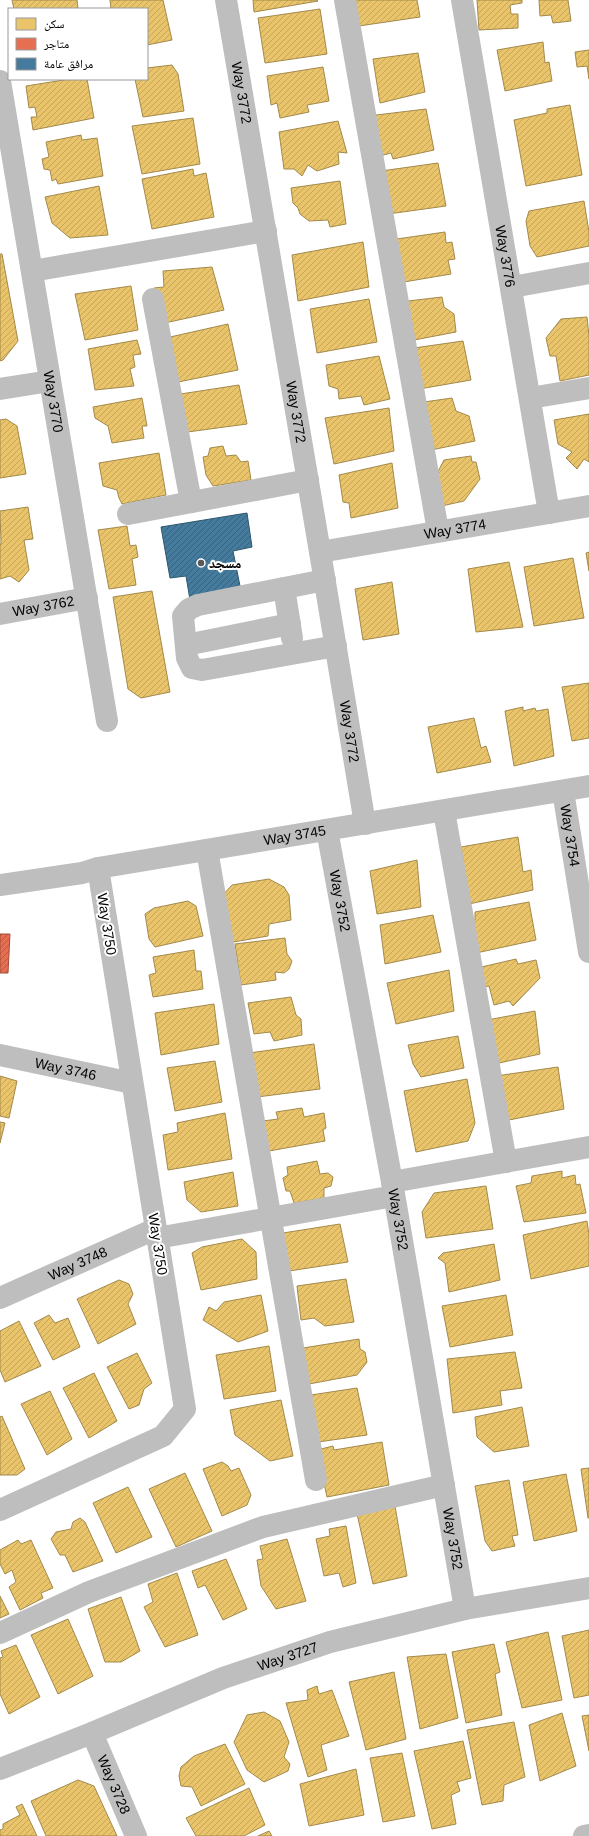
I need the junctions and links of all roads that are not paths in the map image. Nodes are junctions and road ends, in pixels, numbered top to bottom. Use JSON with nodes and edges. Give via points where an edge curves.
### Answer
{"nodes":[{"id":1,"x":226,"y":0,"type":"edge"},
{"id":2,"x":345,"y":0,"type":"edge"},
{"id":3,"x":462,"y":0,"type":"edge"},
{"id":4,"x":0,"y":81,"type":"edge"},
{"id":5,"x":7,"y":166,"type":"edge"},
{"id":6,"x":266,"y":231,"type":"junction"},
{"id":7,"x":32,"y":271,"type":"junction"},
{"id":8,"x":589,"y":272,"type":"edge"},
{"id":9,"x":512,"y":287,"type":"junction"},
{"id":10,"x":153,"y":299,"type":"dead end"},
{"id":11,"x":50,"y":381,"type":"junction"},
{"id":12,"x":589,"y":388,"type":"edge"},
{"id":13,"x":0,"y":390,"type":"edge"},
{"id":14,"x":530,"y":398,"type":"junction"},
{"id":15,"x":308,"y":480,"type":"junction"},
{"id":16,"x":191,"y":502,"type":"junction"},
{"id":17,"x":589,"y":506,"type":"edge"},
{"id":18,"x":549,"y":513,"type":"junction"},
{"id":19,"x":128,"y":514,"type":"dead end"},
{"id":20,"x":438,"y":531,"type":"junction"},
{"id":21,"x":320,"y":552,"type":"junction"},
{"id":22,"x":325,"y":580,"type":"junction"},
{"id":23,"x":284,"y":588,"type":"junction"},
{"id":24,"x":87,"y":598,"type":"junction"},
{"id":25,"x":0,"y":614,"type":"edge"},
{"id":26,"x":290,"y":624,"type":"junction"},
{"id":27,"x":186,"y":645,"type":"junction"},
{"id":28,"x":336,"y":646,"type":"junction"},
{"id":29,"x":295,"y":654,"type":"junction"},
{"id":30,"x":108,"y":721,"type":"dead end"},
{"id":31,"x":589,"y":786,"type":"edge"},
{"id":32,"x":563,"y":791,"type":"junction"},
{"id":33,"x":444,"y":811,"type":"junction"},
{"id":34,"x":365,"y":824,"type":"junction"},
{"id":35,"x":327,"y":830,"type":"junction"},
{"id":36,"x":207,"y":850,"type":"junction"},
{"id":37,"x":98,"y":868,"type":"junction"},
{"id":38,"x":0,"y":885,"type":"edge"},
{"id":39,"x":589,"y":952,"type":"edge"},
{"id":40,"x":0,"y":1055,"type":"edge"},
{"id":41,"x":132,"y":1083,"type":"junction"},
{"id":42,"x":589,"y":1147,"type":"edge"},
{"id":43,"x":506,"y":1162,"type":"junction"},
{"id":44,"x":393,"y":1189,"type":"junction"},
{"id":45,"x":271,"y":1218,"type":"junction"},
{"id":46,"x":156,"y":1233,"type":"junction"},
{"id":47,"x":0,"y":1298,"type":"edge"},
{"id":48,"x":316,"y":1480,"type":"dead end"},
{"id":49,"x":444,"y":1485,"type":"junction"},
{"id":50,"x":0,"y":1510,"type":"edge"},
{"id":51,"x":589,"y":1588,"type":"edge"},
{"id":52,"x":465,"y":1609,"type":"junction"},
{"id":53,"x":0,"y":1633,"type":"edge"},
{"id":54,"x":92,"y":1733,"type":"junction"},
{"id":55,"x":0,"y":1768,"type":"edge"},
{"id":56,"x":589,"y":1835,"type":"edge"},
{"id":57,"x":136,"y":1836,"type":"edge"},
{"id":58,"x":584,"y":1836,"type":"edge"}],
"edges":[{"from":1,"to":6,"type":"street","name":"Way 3772"},
{"from":2,"to":20,"type":"street"},
{"from":3,"to":9,"type":"street","name":"Way 3776"},
{"from":4,"to":5,"type":"street","name":"Way 3770"},
{"from":5,"to":7,"type":"street","name":"Way 3770"},
{"from":6,"to":7,"type":"street"},
{"from":6,"to":15,"type":"street","name":"Way 3772"},
{"from":7,"to":11,"type":"street","name":"Way 3770"},
{"from":8,"to":9,"type":"street"},
{"from":9,"to":14,"type":"street","name":"Way 3776"},
{"from":10,"to":16,"type":"street"},
{"from":11,"to":13,"type":"street"},
{"from":11,"to":24,"type":"street","name":"Way 3770"},
{"from":12,"to":14,"type":"street"},
{"from":14,"to":18,"type":"street","name":"Way 3776"},
{"from":15,"to":16,"type":"street"},
{"from":15,"to":21,"type":"street","name":"Way 3772"},
{"from":16,"to":19,"type":"street"},
{"from":17,"to":18,"type":"street","name":"Way 3774"},
{"from":18,"to":20,"type":"street","name":"Way 3774"},
{"from":20,"to":21,"type":"street","name":"Way 3774"},
{"from":21,"to":22,"type":"street","name":"Way 3772"},
{"from":22,"to":23,"type":"street"},
{"from":22,"to":28,"type":"street","name":"Way 3772"},
{"from":23,"to":26,"type":"street"},
{"from":23,"to":27,"type":"street","via":[[189,609],[183,616]]},
{"from":24,"to":25,"type":"street","name":"Way 3762"},
{"from":24,"to":30,"type":"street","name":"Way 3770"},
{"from":26,"to":27,"type":"street"},
{"from":26,"to":29,"type":"street"},
{"from":27,"to":29,"type":"street","via":[[187,658],[192,668],[202,670]]},
{"from":28,"to":29,"type":"street"},
{"from":28,"to":34,"type":"street","name":"Way 3772"},
{"from":31,"to":32,"type":"street","name":"Way 3745"},
{"from":32,"to":33,"type":"street","name":"Way 3745"},
{"from":32,"to":39,"type":"street","name":"Way 3754"},
{"from":33,"to":34,"type":"street","name":"Way 3745"},
{"from":33,"to":43,"type":"street"},
{"from":34,"to":35,"type":"street","name":"Way 3745"},
{"from":35,"to":36,"type":"street","name":"Way 3745"},
{"from":35,"to":44,"type":"street","name":"Way 3752"},
{"from":36,"to":37,"type":"street","name":"Way 3745"},
{"from":36,"to":45,"type":"street"},
{"from":37,"to":38,"type":"street","name":"Way 3745","via":[[82,873]]},
{"from":37,"to":41,"type":"street","name":"Way 3750"},
{"from":40,"to":41,"type":"street","name":"Way 3746"},
{"from":41,"to":46,"type":"street","name":"Way 3750"},
{"from":42,"to":43,"type":"street","name":"Way 3748"},
{"from":43,"to":44,"type":"street","name":"Way 3748"},
{"from":44,"to":45,"type":"street","name":"Way 3748"},
{"from":44,"to":49,"type":"street","name":"Way 3752"},
{"from":45,"to":46,"type":"street","name":"Way 3748"},
{"from":45,"to":48,"type":"street"},
{"from":46,"to":47,"type":"street","name":"Way 3748"},
{"from":46,"to":50,"type":"street","name":"Way 3750","via":[[185,1409],[163,1436]]},
{"from":49,"to":52,"type":"street","name":"Way 3752"},
{"from":49,"to":53,"type":"street","via":[[263,1527],[89,1592]]},
{"from":51,"to":52,"type":"street","name":"Way 3727"},
{"from":52,"to":54,"type":"street","name":"Way 3727","via":[[330,1642],[223,1678]]},
{"from":54,"to":55,"type":"street","name":"Way 3727"},
{"from":54,"to":57,"type":"street","name":"Way 3728"},
{"from":56,"to":58,"type":"street"}]}
